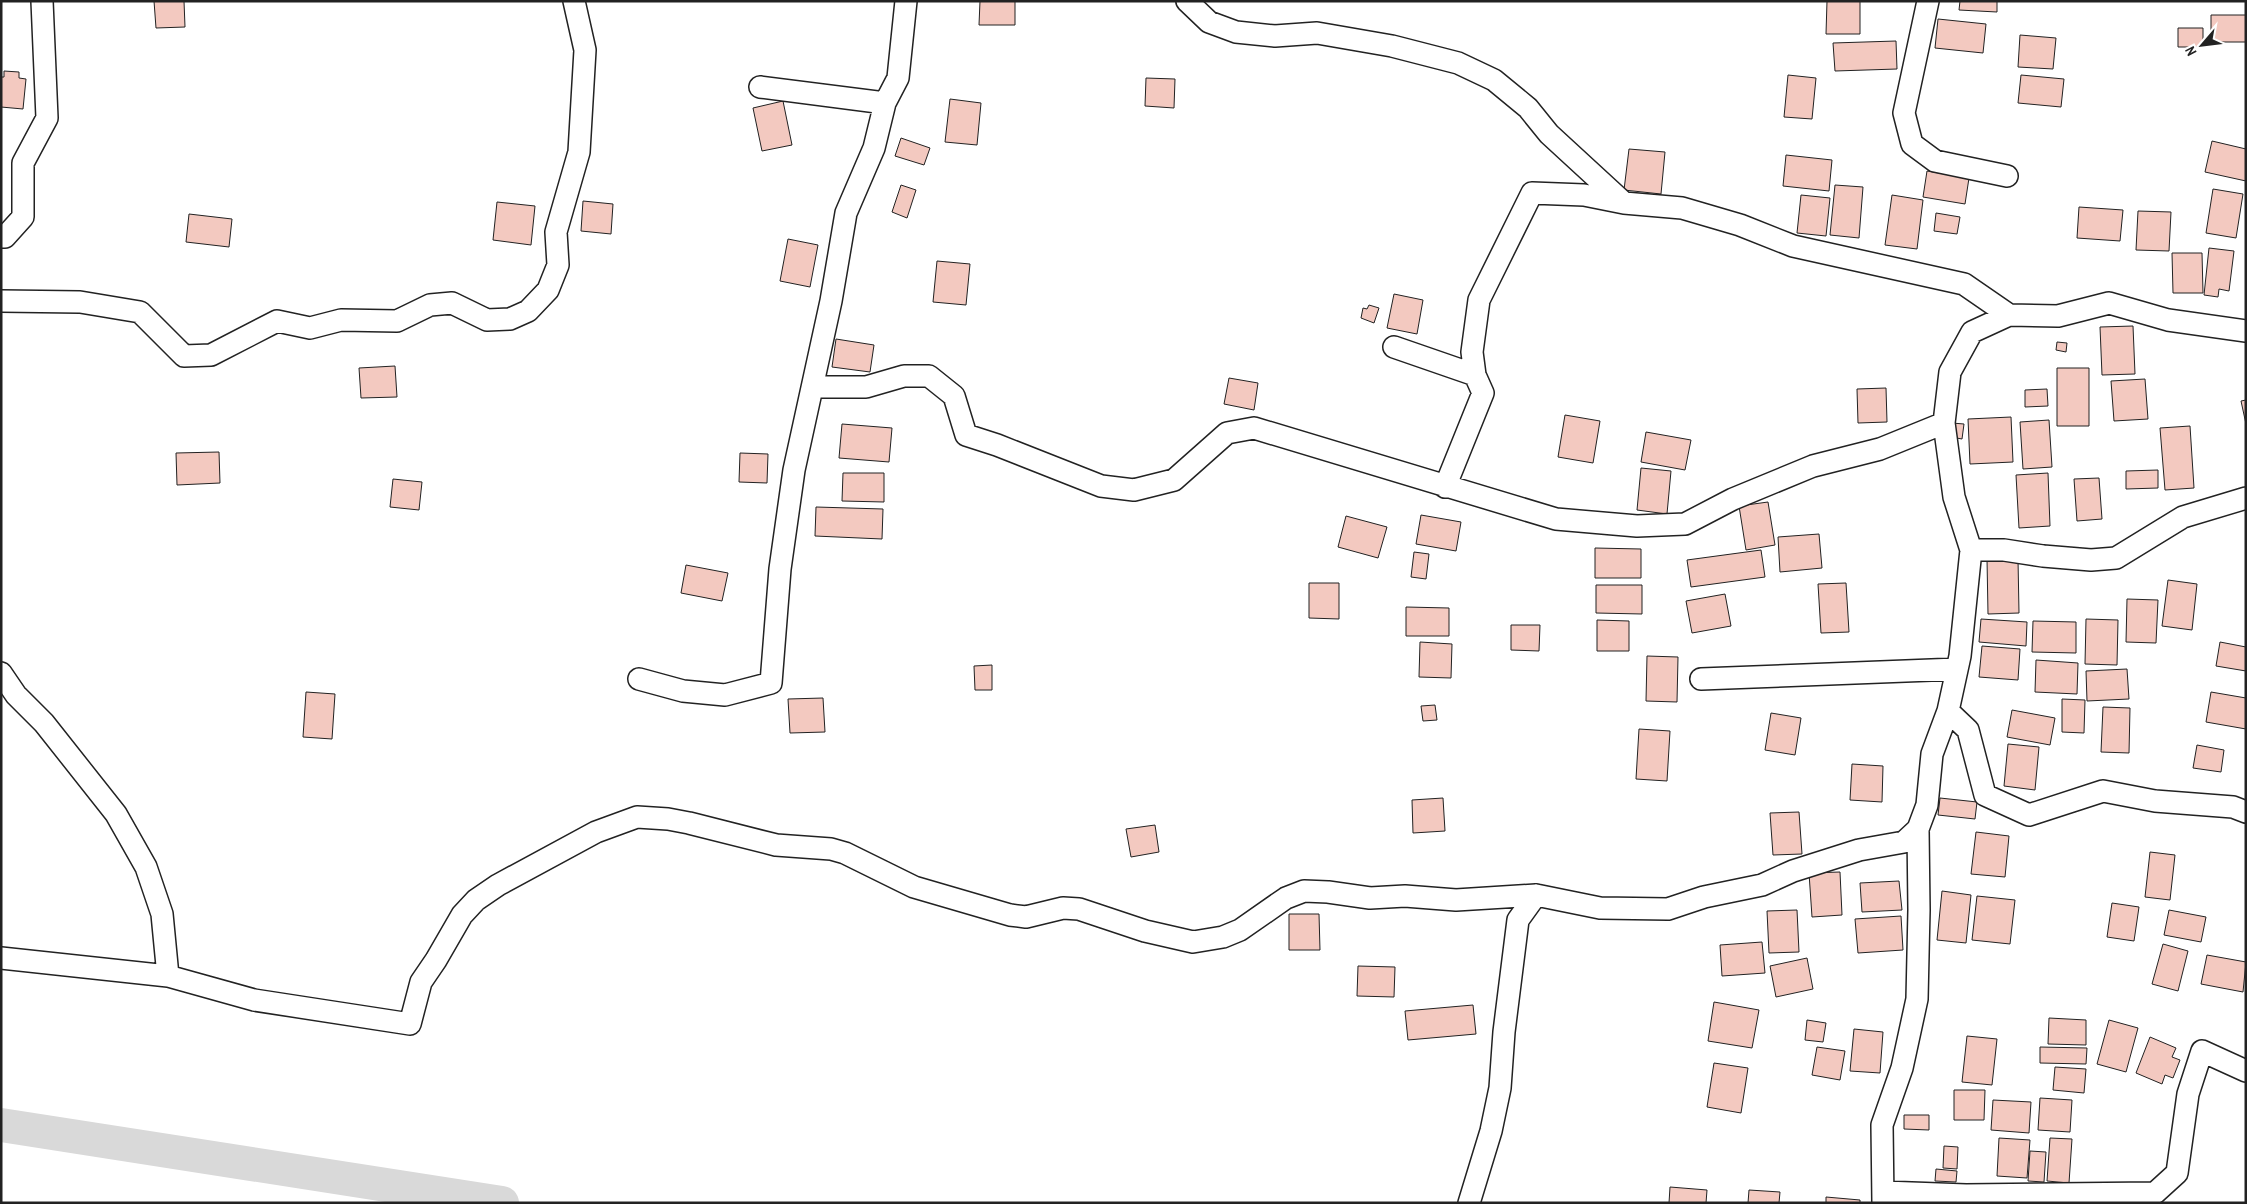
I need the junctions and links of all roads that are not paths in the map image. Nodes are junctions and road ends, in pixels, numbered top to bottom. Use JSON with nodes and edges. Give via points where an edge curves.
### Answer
{"nodes":[{"id":1,"x":42,"y":1,"type":"edge"},
{"id":2,"x":574,"y":1,"type":"edge"},
{"id":3,"x":906,"y":1,"type":"edge"},
{"id":4,"x":1187,"y":1,"type":"edge"},
{"id":5,"x":1928,"y":1,"type":"edge"},
{"id":6,"x":760,"y":87,"type":"dead end"},
{"id":7,"x":885,"y":103,"type":"junction"},
{"id":8,"x":2007,"y":176,"type":"dead end"},
{"id":9,"x":1624,"y":202,"type":"junction"},
{"id":10,"x":1,"y":237,"type":"edge"},
{"id":11,"x":1,"y":301,"type":"edge"},
{"id":12,"x":2009,"y":315,"type":"junction"},
{"id":13,"x":2246,"y":331,"type":"edge"},
{"id":14,"x":1394,"y":348,"type":"dead end"},
{"id":15,"x":1475,"y":375,"type":"junction"},
{"id":16,"x":813,"y":387,"type":"junction"},
{"id":17,"x":1944,"y":423,"type":"junction"},
{"id":18,"x":1445,"y":487,"type":"junction"},
{"id":19,"x":2246,"y":498,"type":"edge"},
{"id":20,"x":1971,"y":550,"type":"junction"},
{"id":21,"x":1957,"y":669,"type":"junction"},
{"id":22,"x":1,"y":673,"type":"edge"},
{"id":23,"x":639,"y":679,"type":"dead end"},
{"id":24,"x":1701,"y":679,"type":"dead end"},
{"id":25,"x":1948,"y":711,"type":"junction"},
{"id":26,"x":2246,"y":812,"type":"edge"},
{"id":27,"x":1918,"y":829,"type":"junction"},
{"id":28,"x":1536,"y":895,"type":"junction"},
{"id":29,"x":1,"y":958,"type":"edge"},
{"id":30,"x":168,"y":976,"type":"junction"},
{"id":31,"x":2246,"y":1071,"type":"edge"},
{"id":32,"x":1883,"y":1198,"type":"edge"},
{"id":33,"x":1469,"y":1203,"type":"edge"}],
"edges":[{"from":1,"to":10,"type":"street","via":[[47,118],[23,163],[23,217],[5,237]]},
{"from":2,"to":11,"type":"street","via":[[585,50],[579,152],[556,232],[558,265],[548,290],[528,311],[510,319],[487,320],[452,302],[430,305],[397,321],[341,320],[310,328],[277,320],[211,355],[184,356],[140,312],[80,302]]},
{"from":3,"to":7,"type":"street","via":[[898,78]]},
{"from":4,"to":9,"type":"street","via":[[1210,22],[1236,32],[1275,36],[1317,33],[1392,46],[1458,63],[1494,80],[1528,108],[1549,134]]},
{"from":5,"to":8,"type":"street","via":[[1904,114],[1912,144],[1934,161]]},
{"from":6,"to":7,"type":"street"},
{"from":7,"to":16,"type":"street","via":[[874,148],[846,212]]},
{"from":9,"to":12,"type":"street","via":[[1682,208],[1740,225],[1793,246],[1964,284]]},
{"from":9,"to":15,"type":"street","via":[[1532,193],[1479,300],[1472,352]]},
{"from":12,"to":13,"type":"street","via":[[2058,316],[2109,303],[2168,320]]},
{"from":12,"to":17,"type":"street","via":[[1972,332],[1950,372]]},
{"from":14,"to":15,"type":"street"},
{"from":15,"to":18,"type":"street","via":[[1483,393]]},
{"from":16,"to":18,"type":"street","via":[[866,387],[904,376],[929,376],[954,396],[966,436],[1101,486],[1134,490],[1174,480],[1227,433],[1254,428]]},
{"from":16,"to":23,"type":"street","via":[[794,470],[781,559],[771,683],[725,695],[683,691]]},
{"from":17,"to":18,"type":"street","via":[[1880,449],[1813,466],[1733,499],[1685,524],[1637,526],[1556,519]]},
{"from":17,"to":20,"type":"street","via":[[1954,497]]},
{"from":19,"to":20,"type":"street","via":[[2183,517],[2116,558],[2091,560],[2004,550]]},
{"from":20,"to":21,"type":"street"},
{"from":21,"to":24,"type":"street"},
{"from":21,"to":25,"type":"street"},
{"from":22,"to":30,"type":"street","via":[[116,814],[146,867],[162,914]]},
{"from":25,"to":26,"type":"street","via":[[1968,730],[1985,795],[2029,815],[2103,790],[2155,801],[2233,807]]},
{"from":25,"to":27,"type":"street","via":[[1932,754],[1927,805]]},
{"from":27,"to":28,"type":"street","via":[[1904,842],[1859,850],[1793,871],[1762,885],[1704,897],[1668,909],[1600,908]]},
{"from":27,"to":32,"type":"street","via":[[1917,999],[1902,1068],[1882,1125]]},
{"from":28,"to":30,"type":"street","via":[[1456,900],[1405,896],[1370,898],[1304,891],[1286,898],[1223,938],[1193,942],[1145,931],[1079,909],[1063,908],[1026,917],[1010,916],[914,887],[831,849],[776,845],[689,823],[637,817],[596,832],[498,884],[476,900],[462,915],[421,982],[410,1024],[254,1000]]},
{"from":28,"to":33,"type":"street","via":[[1518,920],[1500,1088],[1492,1131]]},
{"from":29,"to":30,"type":"street"},
{"from":31,"to":32,"type":"street","via":[[2202,1051],[2188,1094],[2177,1173],[2156,1193]]}]}
